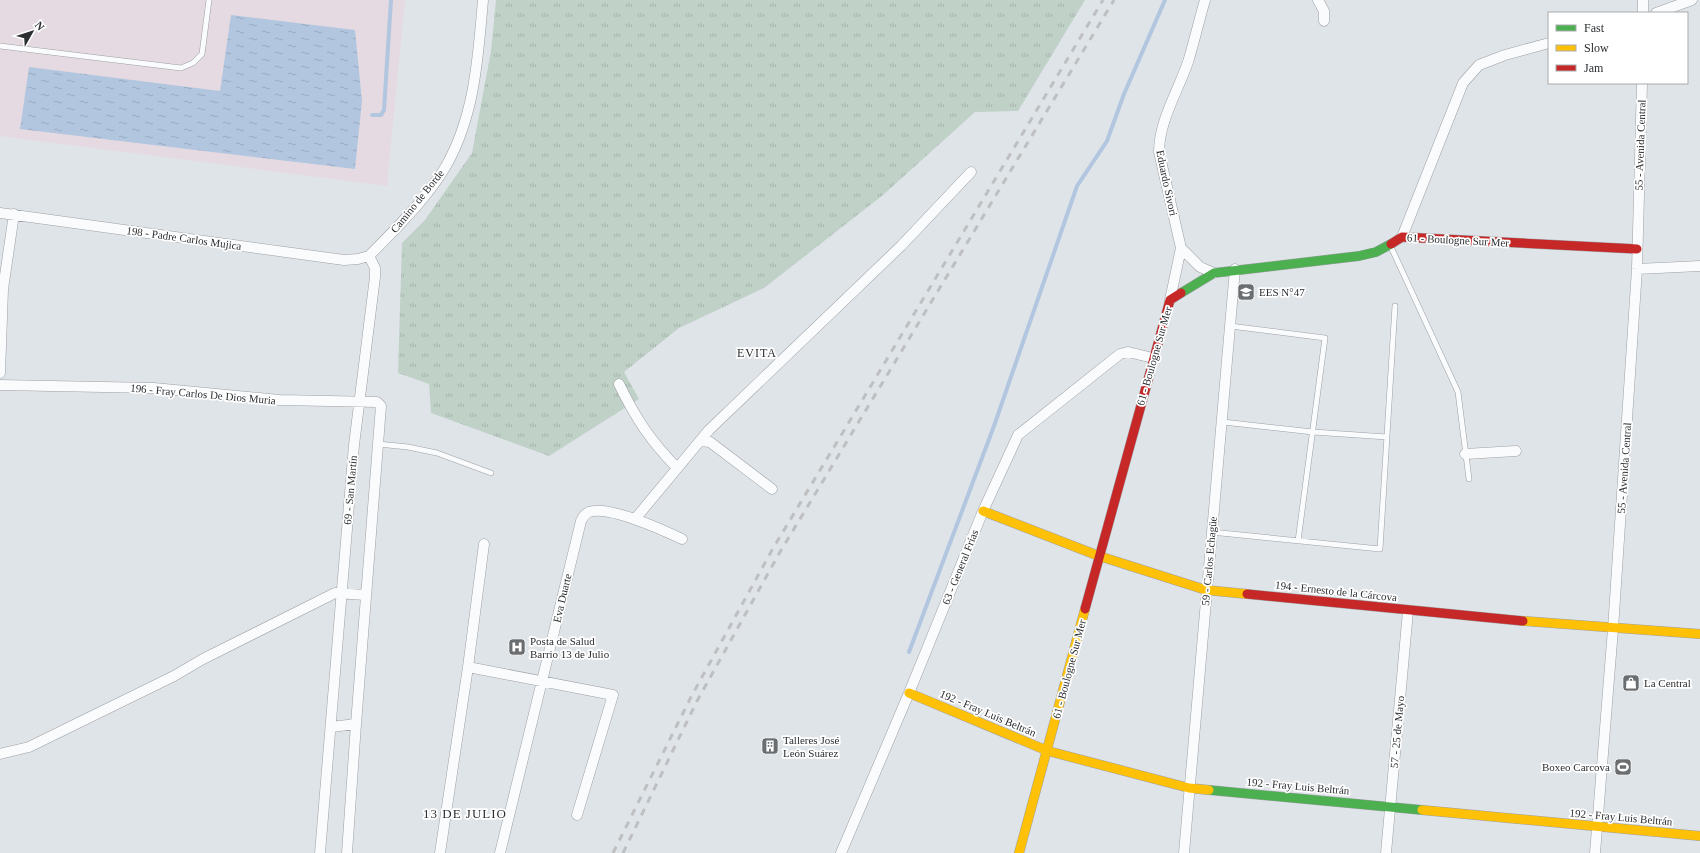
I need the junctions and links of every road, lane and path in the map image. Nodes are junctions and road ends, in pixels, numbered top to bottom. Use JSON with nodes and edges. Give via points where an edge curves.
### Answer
{"nodes":[{"id":1,"x":209,"y":0,"type":"edge"},
{"id":2,"x":483,"y":0,"type":"edge"},
{"id":3,"x":1205,"y":0,"type":"edge"},
{"id":4,"x":1318,"y":0,"type":"edge"},
{"id":5,"x":1643,"y":0,"type":"edge"},
{"id":6,"x":1692,"y":0,"type":"edge"},
{"id":7,"x":1644,"y":12,"type":"edge"},
{"id":8,"x":1659,"y":12,"type":"edge"},
{"id":9,"x":1324,"y":21,"type":"dead end"},
{"id":10,"x":1548,"y":44,"type":"edge"},
{"id":11,"x":0,"y":46,"type":"edge"},
{"id":12,"x":1642,"y":84,"type":"edge"},
{"id":13,"x":970,"y":172,"type":"dead end"},
{"id":14,"x":0,"y":212,"type":"edge"},
{"id":15,"x":14,"y":214,"type":"junction"},
{"id":16,"x":1402,"y":238,"type":"junction"},
{"id":17,"x":1391,"y":246,"type":"junction"},
{"id":18,"x":1181,"y":248,"type":"junction"},
{"id":19,"x":1637,"y":249,"type":"junction"},
{"id":20,"x":369,"y":256,"type":"junction"},
{"id":21,"x":1700,"y":266,"type":"edge"},
{"id":22,"x":1235,"y":269,"type":"junction"},
{"id":23,"x":1637,"y":269,"type":"junction"},
{"id":24,"x":1214,"y":272,"type":"junction"},
{"id":25,"x":1170,"y":300,"type":"junction"},
{"id":26,"x":1395,"y":306,"type":"dead end"},
{"id":27,"x":1230,"y":326,"type":"junction"},
{"id":28,"x":0,"y":330,"type":"edge"},
{"id":29,"x":1153,"y":358,"type":"junction"},
{"id":30,"x":0,"y":373,"type":"edge"},
{"id":31,"x":620,"y":384,"type":"dead end"},
{"id":32,"x":0,"y":385,"type":"edge"},
{"id":33,"x":360,"y":401,"type":"junction"},
{"id":34,"x":1223,"y":422,"type":"junction"},
{"id":35,"x":1314,"y":432,"type":"junction"},
{"id":36,"x":1387,"y":437,"type":"junction"},
{"id":37,"x":700,"y":441,"type":"junction"},
{"id":38,"x":378,"y":444,"type":"junction"},
{"id":39,"x":1516,"y":451,"type":"dead end"},
{"id":40,"x":1465,"y":454,"type":"junction"},
{"id":41,"x":678,"y":468,"type":"junction"},
{"id":42,"x":491,"y":473,"type":"dead end"},
{"id":43,"x":1469,"y":479,"type":"dead end"},
{"id":44,"x":772,"y":489,"type":"dead end"},
{"id":45,"x":983,"y":511,"type":"junction"},
{"id":46,"x":635,"y":519,"type":"junction"},
{"id":47,"x":1211,"y":532,"type":"junction"},
{"id":48,"x":682,"y":539,"type":"dead end"},
{"id":49,"x":1298,"y":541,"type":"junction"},
{"id":50,"x":484,"y":544,"type":"dead end"},
{"id":51,"x":1099,"y":556,"type":"junction"},
{"id":52,"x":1206,"y":590,"type":"junction"},
{"id":53,"x":341,"y":593,"type":"junction"},
{"id":54,"x":366,"y":595,"type":"junction"},
{"id":55,"x":1408,"y":611,"type":"junction"},
{"id":56,"x":1613,"y":629,"type":"junction"},
{"id":57,"x":1700,"y":634,"type":"edge"},
{"id":58,"x":468,"y":667,"type":"junction"},
{"id":59,"x":543,"y":681,"type":"junction"},
{"id":60,"x":909,"y":694,"type":"junction"},
{"id":61,"x":356,"y":724,"type":"junction"},
{"id":62,"x":331,"y":726,"type":"junction"},
{"id":63,"x":1048,"y":751,"type":"junction"},
{"id":64,"x":0,"y":754,"type":"edge"},
{"id":65,"x":1189,"y":788,"type":"junction"},
{"id":66,"x":1390,"y":806,"type":"junction"},
{"id":67,"x":577,"y":815,"type":"dead end"},
{"id":68,"x":1598,"y":827,"type":"junction"},
{"id":69,"x":1700,"y":836,"type":"edge"},
{"id":70,"x":320,"y":853,"type":"edge"},
{"id":71,"x":347,"y":853,"type":"edge"},
{"id":72,"x":440,"y":853,"type":"edge"},
{"id":73,"x":500,"y":853,"type":"edge"},
{"id":74,"x":841,"y":853,"type":"edge"},
{"id":75,"x":1019,"y":853,"type":"edge"},
{"id":76,"x":1184,"y":853,"type":"edge"},
{"id":77,"x":1386,"y":853,"type":"edge"},
{"id":78,"x":1595,"y":853,"type":"edge"}],
"edges":[{"from":1,"to":11,"type":"lane","via":[[202,54],[193,63],[181,68]]},
{"from":2,"to":20,"type":"street","name":"Camino de Borde","via":[[470,104],[456,145],[445,166],[419,203]]},
{"from":3,"to":18,"type":"street","name":"Eduardo Sivori","via":[[1188,62],[1164,123],[1159,143]]},
{"from":4,"to":9,"type":"street","via":[[1324,10]]},
{"from":5,"to":7,"type":"street"},
{"from":6,"to":8,"type":"street"},
{"from":10,"to":16,"type":"street","via":[[1505,55],[1479,66],[1463,83]]},
{"from":12,"to":19,"type":"street","name":"55 - Avenida Central"},
{"from":13,"to":37,"type":"street","via":[[901,246]]},
{"from":14,"to":15,"type":"street","name":"198 - Padre Carlos Mujica"},
{"from":15,"to":20,"type":"street","name":"198 - Padre Carlos Mujica","via":[[344,260]]},
{"from":15,"to":28,"type":"street"},
{"from":16,"to":17,"type":"street","name":"61 - Boulogne Sur Mer"},
{"from":16,"to":19,"type":"street","name":"61 - Boulogne Sur Mer"},
{"from":17,"to":22,"type":"street","name":"61 - Boulogne Sur Mer","via":[[1359,256]]},
{"from":17,"to":40,"type":"lane","via":[[1458,392]]},
{"from":18,"to":24,"type":"street","via":[[1200,267]]},
{"from":18,"to":25,"type":"street","name":"Eduardo Sivori"},
{"from":19,"to":23,"type":"street","name":"55 - Avenida Central"},
{"from":20,"to":33,"type":"street","name":"69 - San Martín","via":[[375,268],[375,278]]},
{"from":21,"to":23,"type":"street"},
{"from":22,"to":24,"type":"street","name":"61 - Boulogne Sur Mer"},
{"from":22,"to":27,"type":"street","name":"59 - Carlos Echagüe"},
{"from":23,"to":56,"type":"street","name":"55 - Avenida Central"},
{"from":24,"to":25,"type":"street","name":"61 - Boulogne Sur Mer"},
{"from":25,"to":29,"type":"street","name":"61 - Boulogne Sur Mer"},
{"from":26,"to":36,"type":"lane"},
{"from":27,"to":34,"type":"street","name":"59 - Carlos Echagüe"},
{"from":27,"to":35,"type":"lane","via":[[1325,338]]},
{"from":28,"to":30,"type":"street"},
{"from":29,"to":45,"type":"street","name":"63 - General Frías","via":[[1128,352],[1120,354],[1024,428],[1018,435]]},
{"from":29,"to":51,"type":"street","name":"61 - Boulogne Sur Mer"},
{"from":31,"to":41,"type":"street","via":[[639,424]]},
{"from":32,"to":33,"type":"street","name":"196 - Fray Carlos De Dios Muria","via":[[154,388],[280,400]]},
{"from":33,"to":38,"type":"street","name":"196 - Fray Carlos De Dios Muria","via":[[378,402],[381,406]]},
{"from":33,"to":53,"type":"street","name":"69 - San Martín"},
{"from":34,"to":35,"type":"lane"},
{"from":34,"to":47,"type":"street","name":"59 - Carlos Echagüe"},
{"from":35,"to":36,"type":"lane"},
{"from":35,"to":49,"type":"lane"},
{"from":36,"to":49,"type":"lane","via":[[1380,549]]},
{"from":37,"to":41,"type":"street"},
{"from":37,"to":44,"type":"street","via":[[710,442]]},
{"from":38,"to":42,"type":"lane","via":[[438,453]]},
{"from":38,"to":54,"type":"street"},
{"from":39,"to":40,"type":"street"},
{"from":40,"to":43,"type":"lane"},
{"from":41,"to":46,"type":"street"},
{"from":45,"to":51,"type":"street","name":"194 - Ernesto de la Cárcova"},
{"from":45,"to":60,"type":"street","name":"63 - General Frías"},
{"from":46,"to":48,"type":"street","name":"Eva Duarte"},
{"from":46,"to":59,"type":"street","name":"Eva Duarte","via":[[619,514],[591,511],[585,514],[581,521]]},
{"from":47,"to":49,"type":"lane"},
{"from":47,"to":52,"type":"street","name":"59 - Carlos Echagüe"},
{"from":50,"to":58,"type":"street"},
{"from":51,"to":52,"type":"street","name":"194 - Ernesto de la Cárcova"},
{"from":51,"to":63,"type":"street","name":"61 - Boulogne Sur Mer"},
{"from":52,"to":55,"type":"street","name":"194 - Ernesto de la Cárcova"},
{"from":52,"to":65,"type":"street","name":"59 - Carlos Echagüe"},
{"from":53,"to":54,"type":"street"},
{"from":53,"to":62,"type":"street","name":"69 - San Martín"},
{"from":53,"to":64,"type":"street","via":[[335,593],[310,604],[174,676],[29,747]]},
{"from":54,"to":61,"type":"street"},
{"from":55,"to":56,"type":"street","name":"194 - Ernesto de la Cárcova"},
{"from":55,"to":66,"type":"street","name":"57 - 25 de Mayo"},
{"from":56,"to":57,"type":"street","name":"194 - Ernesto de la Cárcova"},
{"from":56,"to":68,"type":"street","name":"55 - Avenida Central"},
{"from":58,"to":59,"type":"street"},
{"from":58,"to":72,"type":"street"},
{"from":59,"to":67,"type":"street","via":[[613,695]]},
{"from":59,"to":73,"type":"street","name":"Eva Duarte"},
{"from":60,"to":63,"type":"street","name":"192 - Fray Luis Beltrán"},
{"from":60,"to":74,"type":"street","name":"63 - General Frías"},
{"from":61,"to":62,"type":"street"},
{"from":61,"to":71,"type":"street"},
{"from":62,"to":70,"type":"street","name":"69 - San Martín"},
{"from":63,"to":65,"type":"street","name":"192 - Fray Luis Beltrán"},
{"from":63,"to":75,"type":"street","name":"61 - Boulogne Sur Mer"},
{"from":65,"to":66,"type":"street","name":"192 - Fray Luis Beltrán"},
{"from":65,"to":76,"type":"street","name":"59 - Carlos Echagüe"},
{"from":66,"to":68,"type":"street","name":"192 - Fray Luis Beltrán"},
{"from":66,"to":77,"type":"street","name":"57 - 25 de Mayo"},
{"from":68,"to":69,"type":"street","name":"192 - Fray Luis Beltrán"},
{"from":68,"to":78,"type":"street","name":"55 - Avenida Central"}]}
